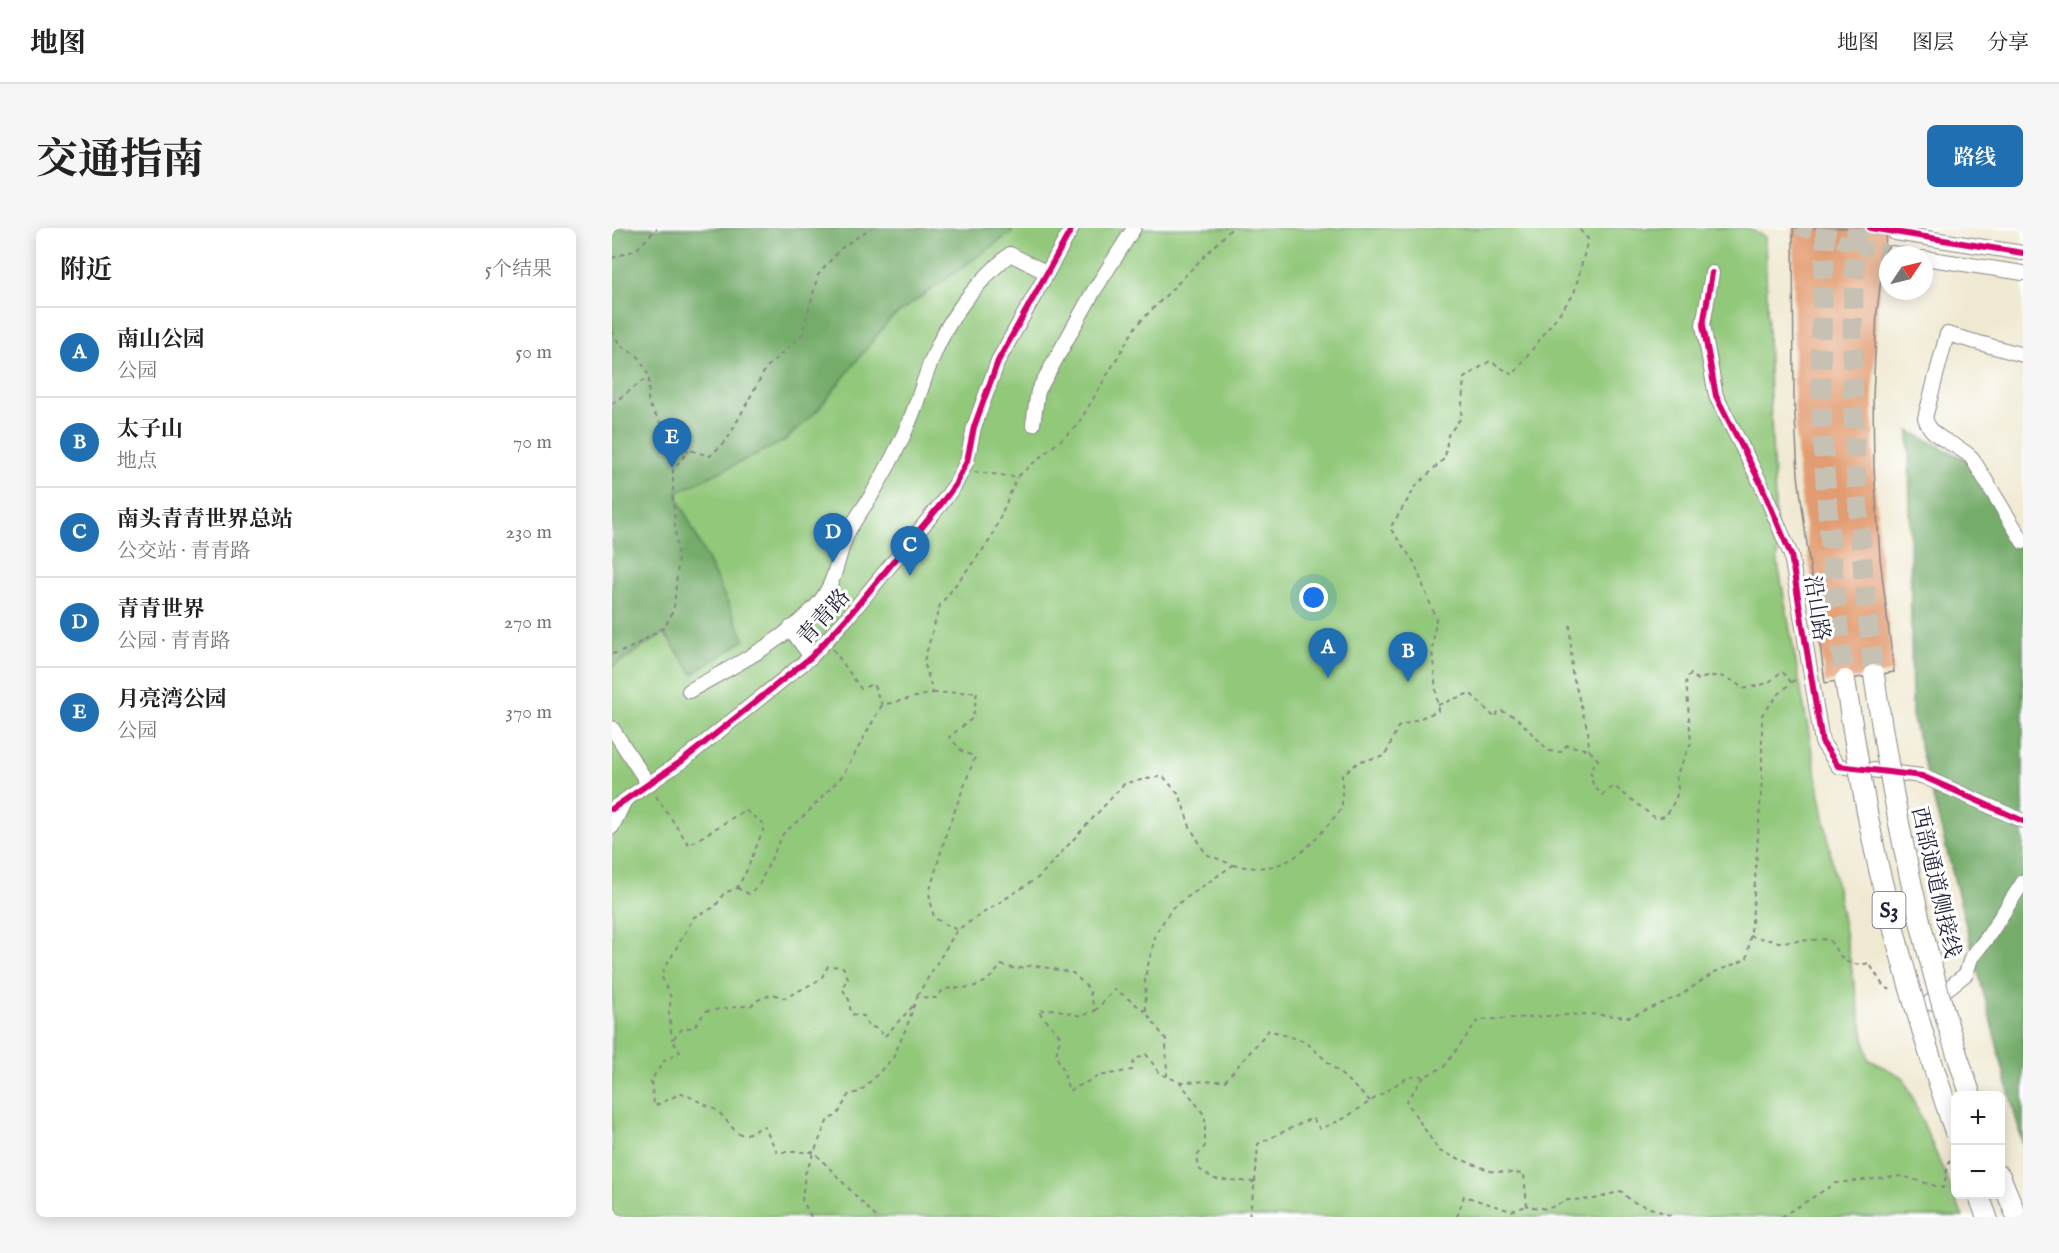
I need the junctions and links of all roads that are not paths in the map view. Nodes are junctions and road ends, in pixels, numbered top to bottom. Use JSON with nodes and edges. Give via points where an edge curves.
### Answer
{"nodes":[{"id":1,"x":1072,"y":228,"type":"edge"},
{"id":2,"x":1134,"y":228,"type":"edge"},
{"id":3,"x":1895,"y":233,"type":"dead end"},
{"id":4,"x":2023,"y":253,"type":"edge"},
{"id":5,"x":1933,"y":259,"type":"edge"},
{"id":6,"x":1047,"y":273,"type":"junction"},
{"id":7,"x":1712,"y":273,"type":"dead end"},
{"id":8,"x":2023,"y":273,"type":"edge"},
{"id":9,"x":2023,"y":355,"type":"edge"},
{"id":10,"x":1033,"y":424,"type":"dead end"},
{"id":11,"x":2023,"y":542,"type":"edge"},
{"id":12,"x":790,"y":628,"type":"junction"},
{"id":13,"x":811,"y":657,"type":"junction"},
{"id":14,"x":1874,"y":675,"type":"tunnel mouth"},
{"id":15,"x":1845,"y":680,"type":"tunnel mouth"},
{"id":16,"x":689,"y":691,"type":"dead end"},
{"id":17,"x":612,"y":729,"type":"edge"},
{"id":18,"x":649,"y":785,"type":"junction"},
{"id":19,"x":618,"y":806,"type":"edge"},
{"id":20,"x":2023,"y":821,"type":"edge"},
{"id":21,"x":612,"y":826,"type":"edge"},
{"id":22,"x":2023,"y":882,"type":"edge"},
{"id":23,"x":1929,"y":1003,"type":"dead end"},
{"id":24,"x":1970,"y":1091,"type":"edge"},
{"id":25,"x":1951,"y":1120,"type":"edge"},
{"id":26,"x":2005,"y":1186,"type":"edge"},
{"id":27,"x":1980,"y":1199,"type":"edge"},
{"id":28,"x":1987,"y":1217,"type":"edge"},
{"id":29,"x":2017,"y":1217,"type":"edge"}],
"edges":[{"from":1,"to":6,"type":"street","name":"青青路"},
{"from":2,"to":10,"type":"street","via":[[1038,391]]},
{"from":3,"to":4,"type":"street"},
{"from":5,"to":8,"type":"street"},
{"from":6,"to":12,"type":"street","via":[[1010,254],[988,272],[960,305],[933,357],[891,460],[849,531],[834,579],[818,604]]},
{"from":6,"to":13,"type":"street","name":"青青路","via":[[998,361],[974,427],[967,461],[955,485]]},
{"from":7,"to":20,"type":"street","name":"沿山路","via":[[1703,326],[1716,396],[1761,484],[1791,555],[1822,742],[1839,766],[1922,776]]},
{"from":9,"to":11,"type":"street","via":[[1947,334],[1925,418],[1934,435],[1962,448],[1972,458]]},
{"from":12,"to":13,"type":"street"},
{"from":12,"to":16,"type":"street"},
{"from":13,"to":18,"type":"street","name":"青青路"},
{"from":14,"to":24,"type":"highway","name":"西部通道侧接线","number":"S3","bridge":true,"via":[[1907,867],[1929,961]]},
{"from":15,"to":25,"type":"highway","number":"S3","bridge":true,"via":[[1882,884]]},
{"from":17,"to":18,"type":"street"},
{"from":18,"to":19,"type":"street","name":"青青路"},
{"from":19,"to":21,"type":"street"},
{"from":22,"to":23,"type":"street","via":[[1971,958],[1966,974]]},
{"from":26,"to":29,"type":"highway"},
{"from":27,"to":28,"type":"highway"}]}
